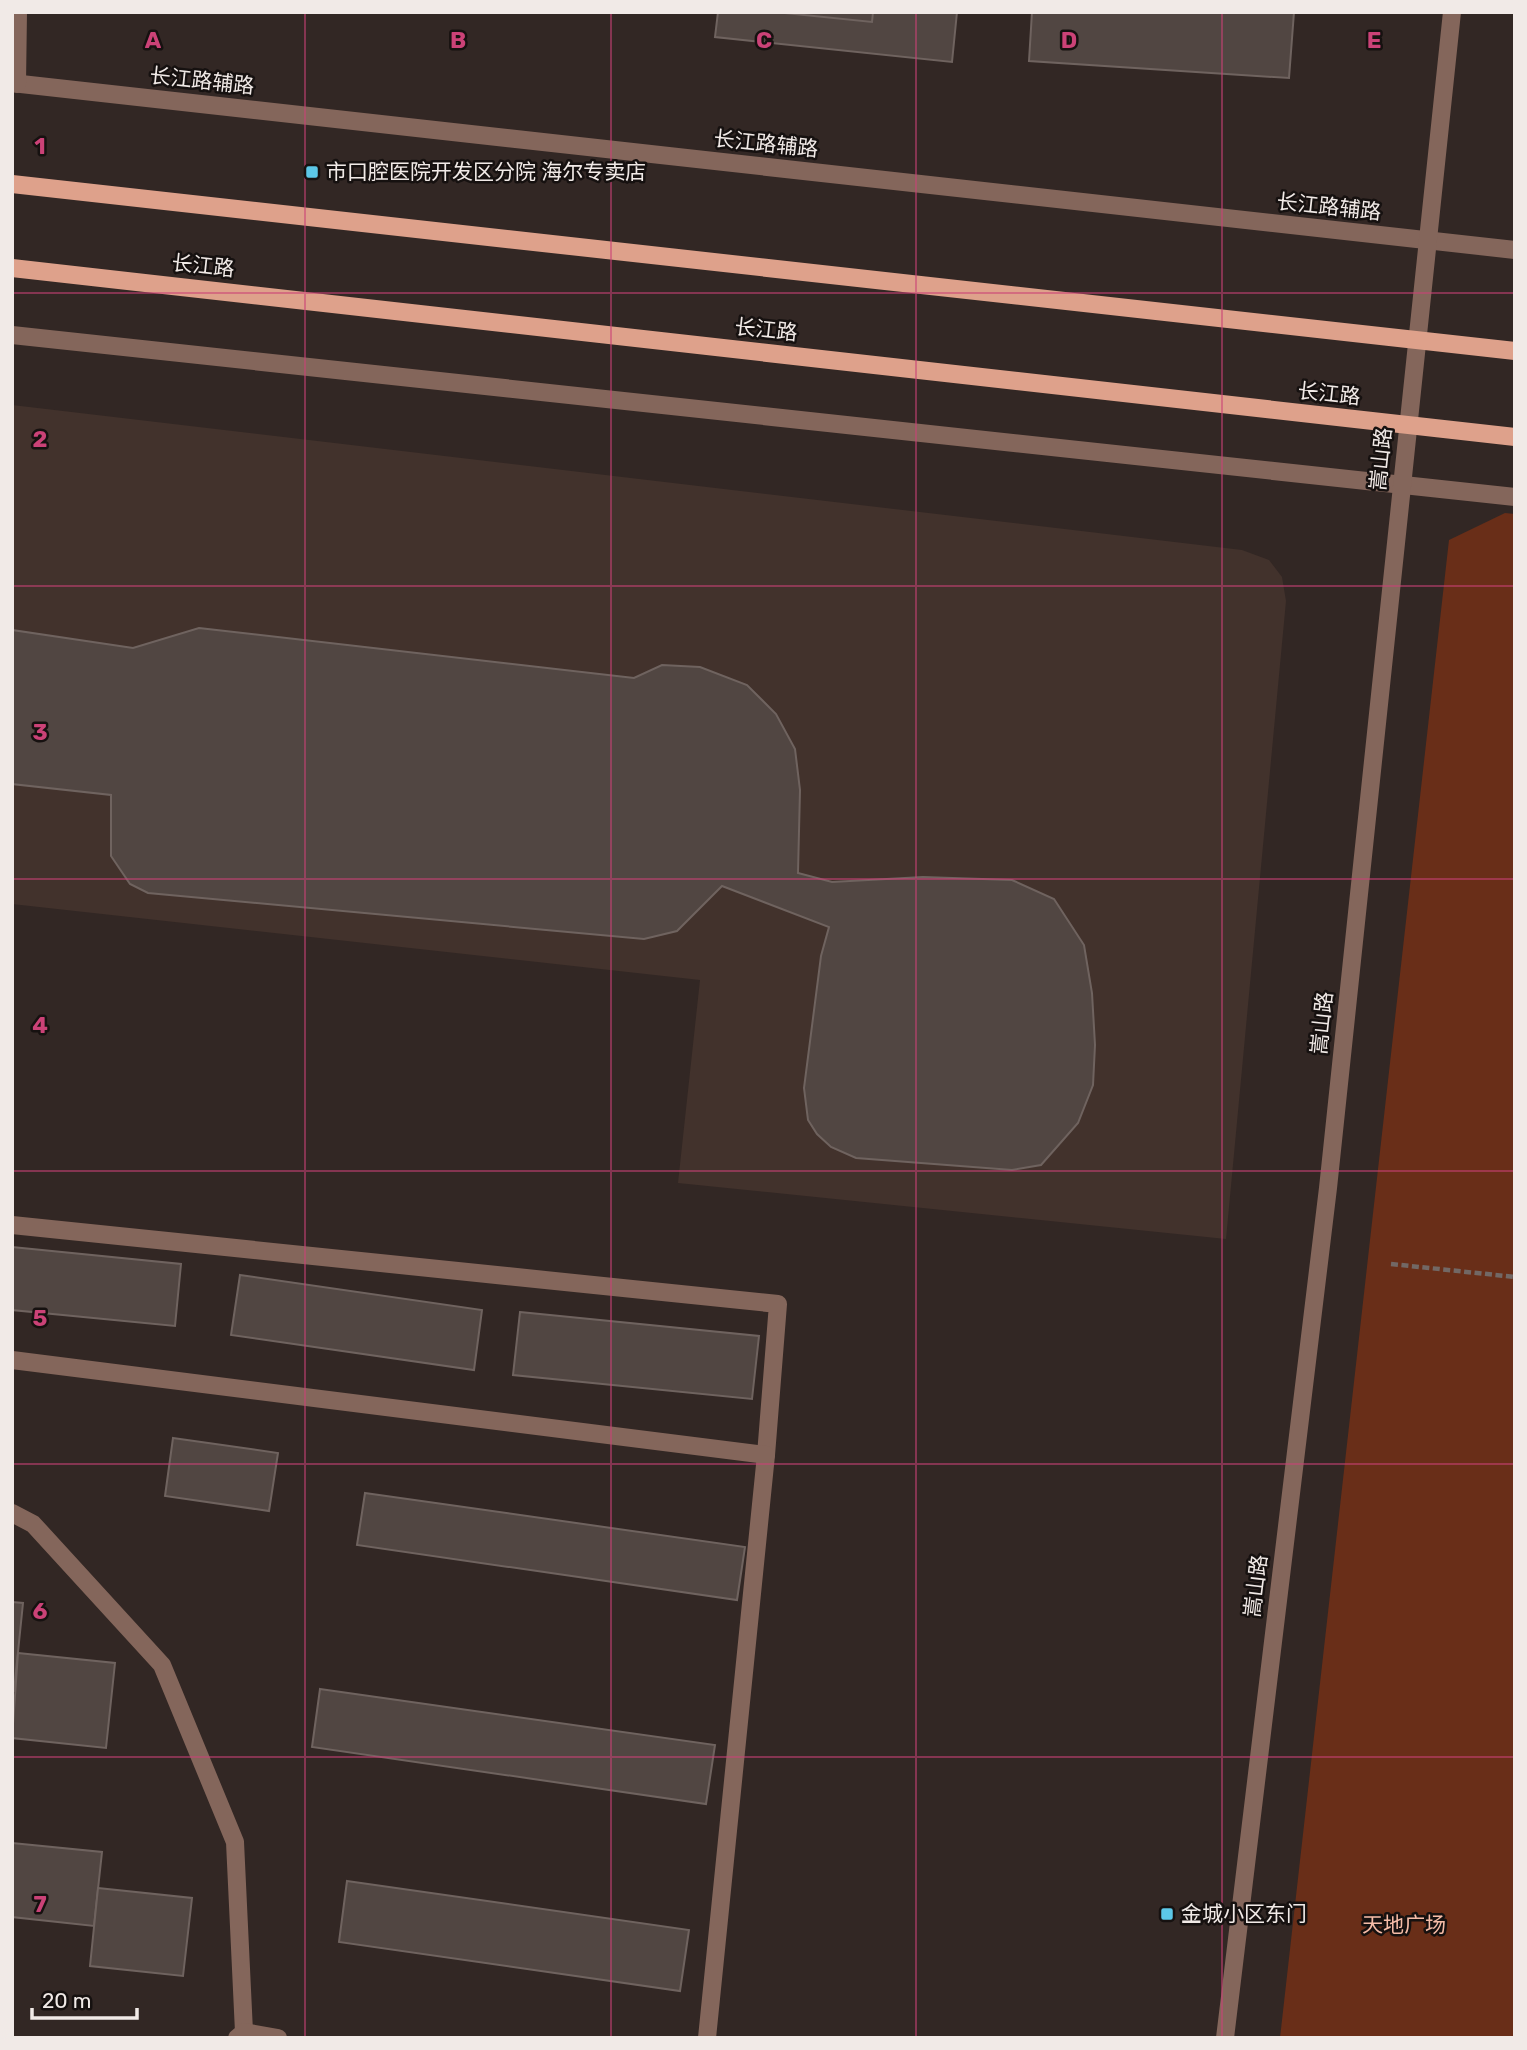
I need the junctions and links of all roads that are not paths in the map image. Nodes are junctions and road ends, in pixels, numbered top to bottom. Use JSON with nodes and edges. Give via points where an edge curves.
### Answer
{"nodes":[{"id":1,"x":18,"y":12,"type":"edge"},
{"id":2,"x":1452,"y":12,"type":"edge"},
{"id":3,"x":15,"y":83,"type":"edge"},
{"id":4,"x":12,"y":184,"type":"edge"},
{"id":5,"x":1427,"y":241,"type":"junction"},
{"id":6,"x":1515,"y":250,"type":"edge"},
{"id":7,"x":12,"y":268,"type":"edge"},
{"id":8,"x":12,"y":335,"type":"edge"},
{"id":9,"x":1417,"y":341,"type":"junction"},
{"id":10,"x":1515,"y":351,"type":"edge"},
{"id":11,"x":1407,"y":425,"type":"junction"},
{"id":12,"x":1515,"y":437,"type":"edge"},
{"id":13,"x":1401,"y":485,"type":"junction"},
{"id":14,"x":1515,"y":497,"type":"edge"},
{"id":15,"x":12,"y":1225,"type":"edge"},
{"id":16,"x":12,"y":1360,"type":"edge"},
{"id":17,"x":766,"y":1455,"type":"junction"},
{"id":18,"x":12,"y":1513,"type":"edge"},
{"id":19,"x":240,"y":2035,"type":"edge"},
{"id":20,"x":278,"y":2038,"type":"edge"},
{"id":21,"x":706,"y":2038,"type":"edge"},
{"id":22,"x":1225,"y":2038,"type":"edge"}],
"edges":[{"from":1,"to":3,"type":"street"},
{"from":2,"to":5,"type":"street","name":"嵩山路"},
{"from":3,"to":5,"type":"street","name":"长江路辅路"},
{"from":4,"to":9,"type":"main road"},
{"from":5,"to":6,"type":"street","name":"长江路辅路"},
{"from":5,"to":9,"type":"street","name":"嵩山路"},
{"from":7,"to":11,"type":"main road","name":"长江路"},
{"from":8,"to":13,"type":"street"},
{"from":9,"to":10,"type":"main road"},
{"from":9,"to":11,"type":"street","name":"嵩山路"},
{"from":11,"to":12,"type":"main road","name":"长江路"},
{"from":11,"to":13,"type":"street","name":"嵩山路"},
{"from":13,"to":14,"type":"street"},
{"from":13,"to":22,"type":"street","name":"嵩山路","via":[[1328,1188]]},
{"from":15,"to":17,"type":"street","via":[[778,1304]]},
{"from":16,"to":17,"type":"street"},
{"from":17,"to":21,"type":"street"},
{"from":18,"to":19,"type":"street","via":[[33,1524],[162,1665],[235,1842]]},
{"from":19,"to":20,"type":"street"}]}
